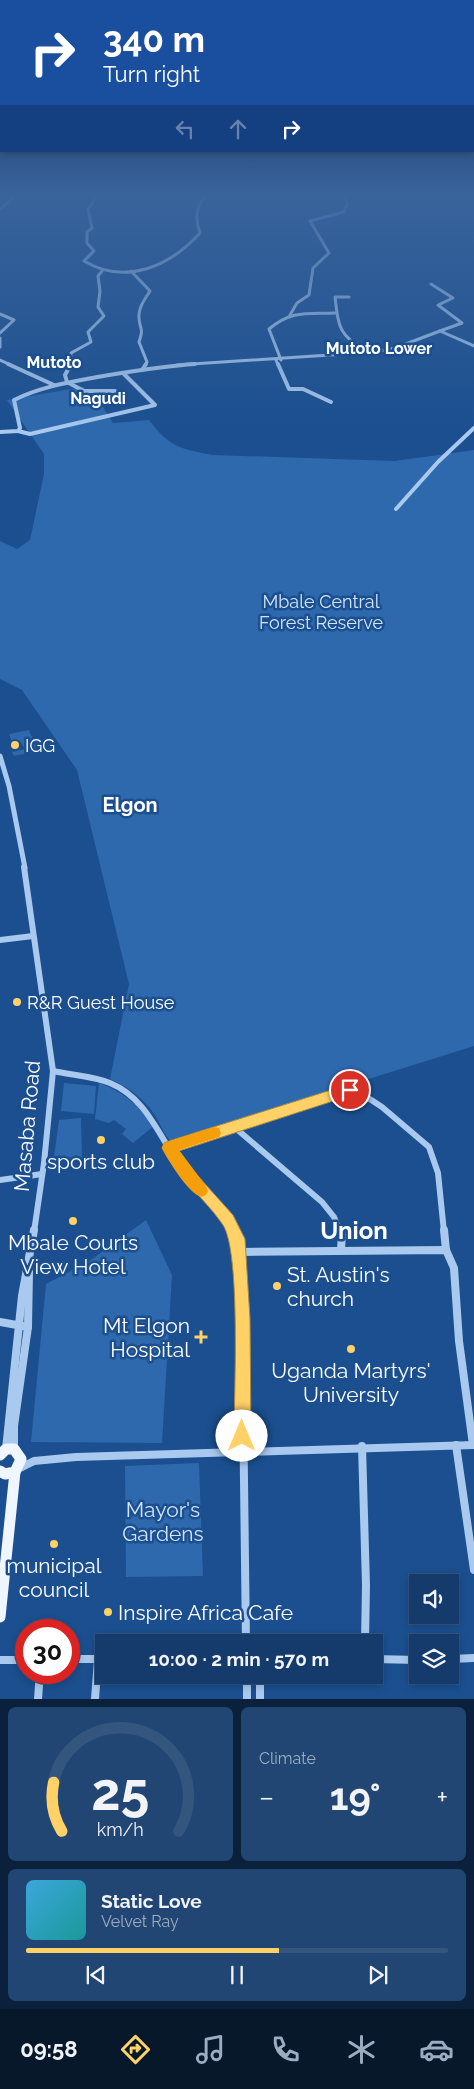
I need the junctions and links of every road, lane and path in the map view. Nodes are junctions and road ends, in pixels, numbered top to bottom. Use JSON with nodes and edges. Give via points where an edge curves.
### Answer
{"nodes":[{"id":1,"x":100,"y":273,"type":"edge"},
{"id":2,"x":134,"y":273,"type":"edge"},
{"id":3,"x":312,"y":273,"type":"edge"},
{"id":4,"x":430,"y":284,"type":"dead end"},
{"id":5,"x":349,"y":297,"type":"dead end"},
{"id":6,"x":0,"y":314,"type":"edge"},
{"id":7,"x":335,"y":314,"type":"junction"},
{"id":8,"x":290,"y":315,"type":"junction"},
{"id":9,"x":440,"y":331,"type":"junction"},
{"id":10,"x":0,"y":333,"type":"edge"},
{"id":11,"x":0,"y":338,"type":"edge"},
{"id":12,"x":474,"y":346,"type":"edge"},
{"id":13,"x":0,"y":347,"type":"edge"},
{"id":14,"x":366,"y":353,"type":"junction"},
{"id":15,"x":0,"y":360,"type":"edge"},
{"id":16,"x":278,"y":360,"type":"junction"},
{"id":17,"x":142,"y":370,"type":"junction"},
{"id":18,"x":122,"y":373,"type":"junction"},
{"id":19,"x":68,"y":383,"type":"junction"},
{"id":20,"x":54,"y":385,"type":"junction"},
{"id":21,"x":115,"y":391,"type":"dead end"},
{"id":22,"x":331,"y":402,"type":"dead end"},
{"id":23,"x":474,"y":428,"type":"edge"},
{"id":24,"x":18,"y":431,"type":"junction"},
{"id":25,"x":0,"y":432,"type":"edge"},
{"id":26,"x":396,"y":509,"type":"dead end"},
{"id":27,"x":0,"y":756,"type":"edge"},
{"id":28,"x":0,"y":774,"type":"edge"},
{"id":29,"x":6,"y":778,"type":"junction"},
{"id":30,"x":33,"y":936,"type":"junction"},
{"id":31,"x":0,"y":940,"type":"edge"},
{"id":32,"x":52,"y":1071,"type":"junction"},
{"id":33,"x":233,"y":1126,"type":"junction"},
{"id":34,"x":169,"y":1148,"type":"junction"},
{"id":35,"x":42,"y":1174,"type":"junction"},
{"id":36,"x":0,"y":1180,"type":"edge"},
{"id":37,"x":341,"y":1249,"type":"junction"},
{"id":38,"x":446,"y":1250,"type":"junction"},
{"id":39,"x":240,"y":1252,"type":"junction"},
{"id":40,"x":29,"y":1262,"type":"junction"},
{"id":41,"x":0,"y":1322,"type":"edge"},
{"id":42,"x":18,"y":1326,"type":"junction"},
{"id":43,"x":28,"y":1327,"type":"junction"},
{"id":44,"x":456,"y":1445,"type":"junction"},
{"id":45,"x":474,"y":1445,"type":"edge"},
{"id":46,"x":362,"y":1446,"type":"junction"},
{"id":47,"x":10,"y":1452,"type":"edge"},
{"id":48,"x":242,"y":1452,"type":"junction"},
{"id":49,"x":34,"y":1461,"type":"junction"},
{"id":50,"x":16,"y":1470,"type":"junction"},
{"id":51,"x":0,"y":1472,"type":"edge"},
{"id":52,"x":474,"y":1570,"type":"edge"},
{"id":53,"x":0,"y":1617,"type":"edge"},
{"id":54,"x":246,"y":1634,"type":"edge"},
{"id":55,"x":364,"y":1634,"type":"edge"},
{"id":56,"x":474,"y":1658,"type":"edge"},
{"id":57,"x":80,"y":1659,"type":"edge"},
{"id":58,"x":95,"y":1659,"type":"edge"},
{"id":59,"x":383,"y":1659,"type":"edge"},
{"id":60,"x":459,"y":1659,"type":"edge"},
{"id":61,"x":0,"y":1660,"type":"edge"},
{"id":62,"x":15,"y":1660,"type":"edge"},
{"id":63,"x":409,"y":1660,"type":"edge"},
{"id":64,"x":39,"y":1684,"type":"edge"},
{"id":65,"x":97,"y":1684,"type":"edge"},
{"id":66,"x":247,"y":1684,"type":"edge"},
{"id":67,"x":260,"y":1684,"type":"edge"},
{"id":68,"x":38,"y":1699,"type":"edge"},
{"id":69,"x":95,"y":1699,"type":"edge"},
{"id":70,"x":248,"y":1699,"type":"edge"},
{"id":71,"x":260,"y":1699,"type":"edge"}],
"edges":[{"from":1,"to":19,"type":"street","via":[[98,307],[104,316],[88,332],[91,342],[72,353],[65,375]]},
{"from":2,"to":17,"type":"street","via":[[150,291],[140,310],[139,324],[143,330],[139,342],[147,362]]},
{"from":3,"to":8,"type":"street","via":[[309,295],[297,303]]},
{"from":4,"to":9,"type":"street","via":[[453,298],[438,305],[462,323]]},
{"from":5,"to":7,"type":"street","via":[[334,298]]},
{"from":6,"to":10,"type":"street","via":[[14,320]]},
{"from":7,"to":8,"type":"street"},
{"from":7,"to":14,"type":"street","via":[[343,334]]},
{"from":8,"to":16,"type":"street","via":[[269,328]]},
{"from":9,"to":12,"type":"street"},
{"from":9,"to":14,"type":"street","via":[[395,348]]},
{"from":11,"to":13,"type":"street"},
{"from":14,"to":16,"type":"street"},
{"from":15,"to":20,"type":"street"},
{"from":16,"to":17,"type":"street"},
{"from":16,"to":22,"type":"street","via":[[289,389],[303,389]]},
{"from":17,"to":18,"type":"street"},
{"from":18,"to":19,"type":"street"},
{"from":18,"to":24,"type":"street","via":[[155,404],[30,434]]},
{"from":19,"to":20,"type":"street"},
{"from":19,"to":21,"type":"street","via":[[84,391]]},
{"from":20,"to":24,"type":"street","via":[[14,400],[20,424]]},
{"from":23,"to":26,"type":"street"},
{"from":24,"to":25,"type":"street"},
{"from":27,"to":29,"type":"street","name":"Masaba Road"},
{"from":28,"to":29,"type":"street"},
{"from":29,"to":30,"type":"street","name":"Masaba Road","via":[[26,875]]},
{"from":30,"to":31,"type":"street"},
{"from":30,"to":32,"type":"street","name":"Masaba Road"},
{"from":32,"to":34,"type":"street","via":[[91,1078],[120,1088],[143,1106]]},
{"from":32,"to":35,"type":"street","name":"Masaba Road"},
{"from":33,"to":34,"type":"street"},
{"from":33,"to":37,"type":"street","via":[[322,1202],[342,1235]]},
{"from":33,"to":38,"type":"street","via":[[350,1090],[361,1092],[429,1147],[438,1173]]},
{"from":34,"to":39,"type":"street","via":[[184,1171],[228,1220]]},
{"from":35,"to":36,"type":"street"},
{"from":35,"to":40,"type":"street","name":"Masaba Road"},
{"from":37,"to":38,"type":"street"},
{"from":37,"to":39,"type":"street"},
{"from":38,"to":45,"type":"street","via":[[454,1268],[459,1340]]},
{"from":39,"to":48,"type":"street"},
{"from":40,"to":42,"type":"street","name":"Masaba Road"},
{"from":40,"to":43,"type":"street"},
{"from":41,"to":42,"type":"street"},
{"from":42,"to":43,"type":"street"},
{"from":42,"to":47,"type":"street","name":"Masaba Road"},
{"from":43,"to":47,"type":"street"},
{"from":44,"to":45,"type":"street"},
{"from":44,"to":46,"type":"street"},
{"from":44,"to":52,"type":"street"},
{"from":46,"to":48,"type":"street"},
{"from":46,"to":55,"type":"street"},
{"from":47,"to":49,"type":"street"},
{"from":47,"to":50,"type":"main road","via":[[21,1459]]},
{"from":48,"to":49,"type":"street","via":[[129,1454]]},
{"from":48,"to":54,"type":"street"},
{"from":49,"to":50,"type":"street"},
{"from":50,"to":51,"type":"main road","via":[[10,1474]]},
{"from":50,"to":53,"type":"main road"},
{"from":56,"to":60,"type":"street"},
{"from":57,"to":58,"type":"street"},
{"from":59,"to":63,"type":"street"},
{"from":61,"to":62,"type":"street"},
{"from":64,"to":68,"type":"street"},
{"from":65,"to":69,"type":"street"},
{"from":66,"to":70,"type":"street"},
{"from":67,"to":71,"type":"street"}]}
